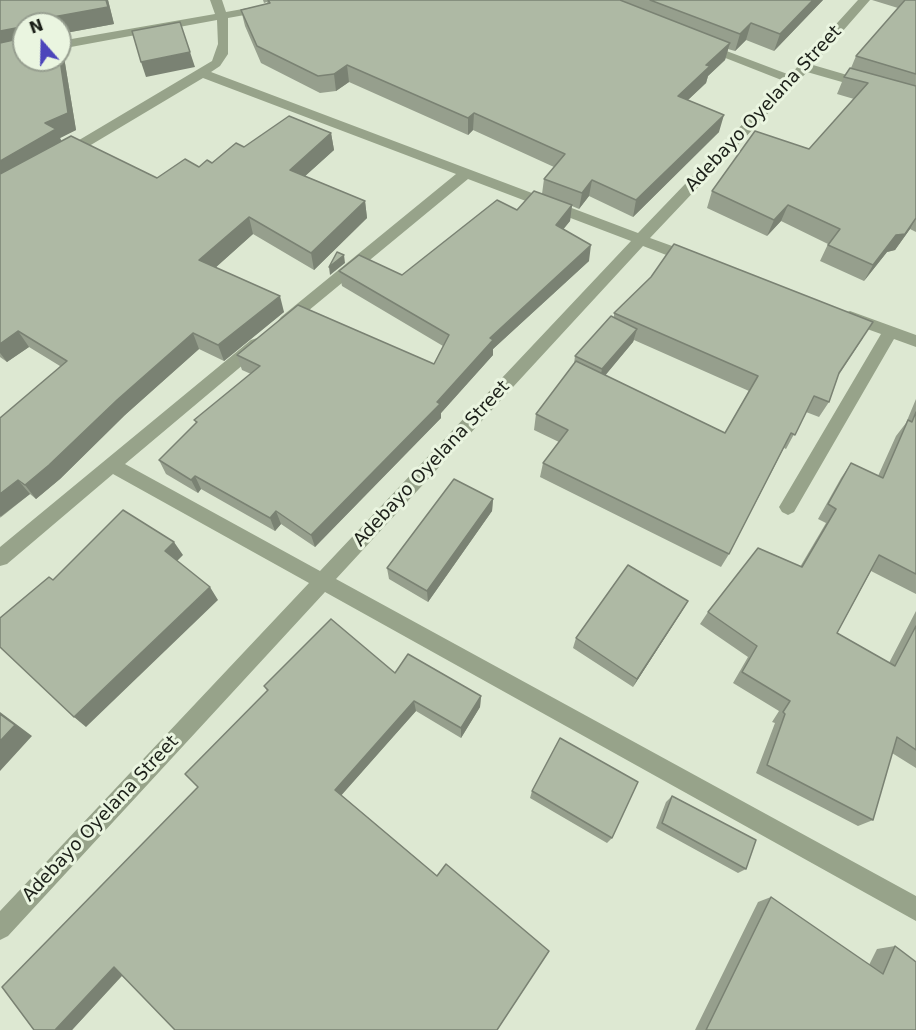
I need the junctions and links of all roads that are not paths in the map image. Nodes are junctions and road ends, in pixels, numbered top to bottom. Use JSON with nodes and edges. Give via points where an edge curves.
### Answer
{"nodes":[{"id":1,"x":216,"y":0,"type":"edge"},
{"id":2,"x":311,"y":0,"type":"edge"},
{"id":3,"x":864,"y":0,"type":"edge"},
{"id":4,"x":222,"y":16,"type":"junction"},
{"id":5,"x":695,"y":42,"type":"edge"},
{"id":6,"x":72,"y":43,"type":"edge"},
{"id":7,"x":805,"y":67,"type":"junction"},
{"id":8,"x":202,"y":73,"type":"junction"},
{"id":9,"x":792,"y":80,"type":"junction"},
{"id":10,"x":883,"y":90,"type":"edge"},
{"id":11,"x":51,"y":162,"type":"edge"},
{"id":12,"x":466,"y":173,"type":"junction"},
{"id":13,"x":640,"y":240,"type":"junction"},
{"id":14,"x":705,"y":264,"type":"edge"},
{"id":15,"x":836,"y":312,"type":"edge"},
{"id":16,"x":890,"y":332,"type":"junction"},
{"id":17,"x":916,"y":341,"type":"edge"},
{"id":18,"x":112,"y":465,"type":"junction"},
{"id":19,"x":788,"y":507,"type":"dead end"},
{"id":20,"x":0,"y":558,"type":"edge"},
{"id":21,"x":324,"y":580,"type":"junction"},
{"id":22,"x":916,"y":909,"type":"edge"},
{"id":23,"x":0,"y":927,"type":"edge"}],
"edges":[{"from":1,"to":4,"type":"street"},
{"from":2,"to":4,"type":"street"},
{"from":3,"to":7,"type":"street","name":"Adebayo Oyelana Street"},
{"from":4,"to":6,"type":"street"},
{"from":4,"to":8,"type":"street","via":[[222,54]]},
{"from":5,"to":9,"type":"street"},
{"from":7,"to":9,"type":"street","name":"Adebayo Oyelana Street"},
{"from":7,"to":10,"type":"street"},
{"from":8,"to":11,"type":"street"},
{"from":8,"to":12,"type":"street"},
{"from":9,"to":13,"type":"street","name":"Adebayo Oyelana Street"},
{"from":12,"to":13,"type":"street"},
{"from":12,"to":18,"type":"street"},
{"from":13,"to":14,"type":"street"},
{"from":13,"to":21,"type":"street","name":"Adebayo Oyelana Street"},
{"from":15,"to":16,"type":"street"},
{"from":16,"to":17,"type":"street"},
{"from":16,"to":19,"type":"street"},
{"from":18,"to":20,"type":"street"},
{"from":18,"to":21,"type":"street"},
{"from":21,"to":22,"type":"street"},
{"from":21,"to":23,"type":"street","name":"Adebayo Oyelana Street"}]}
